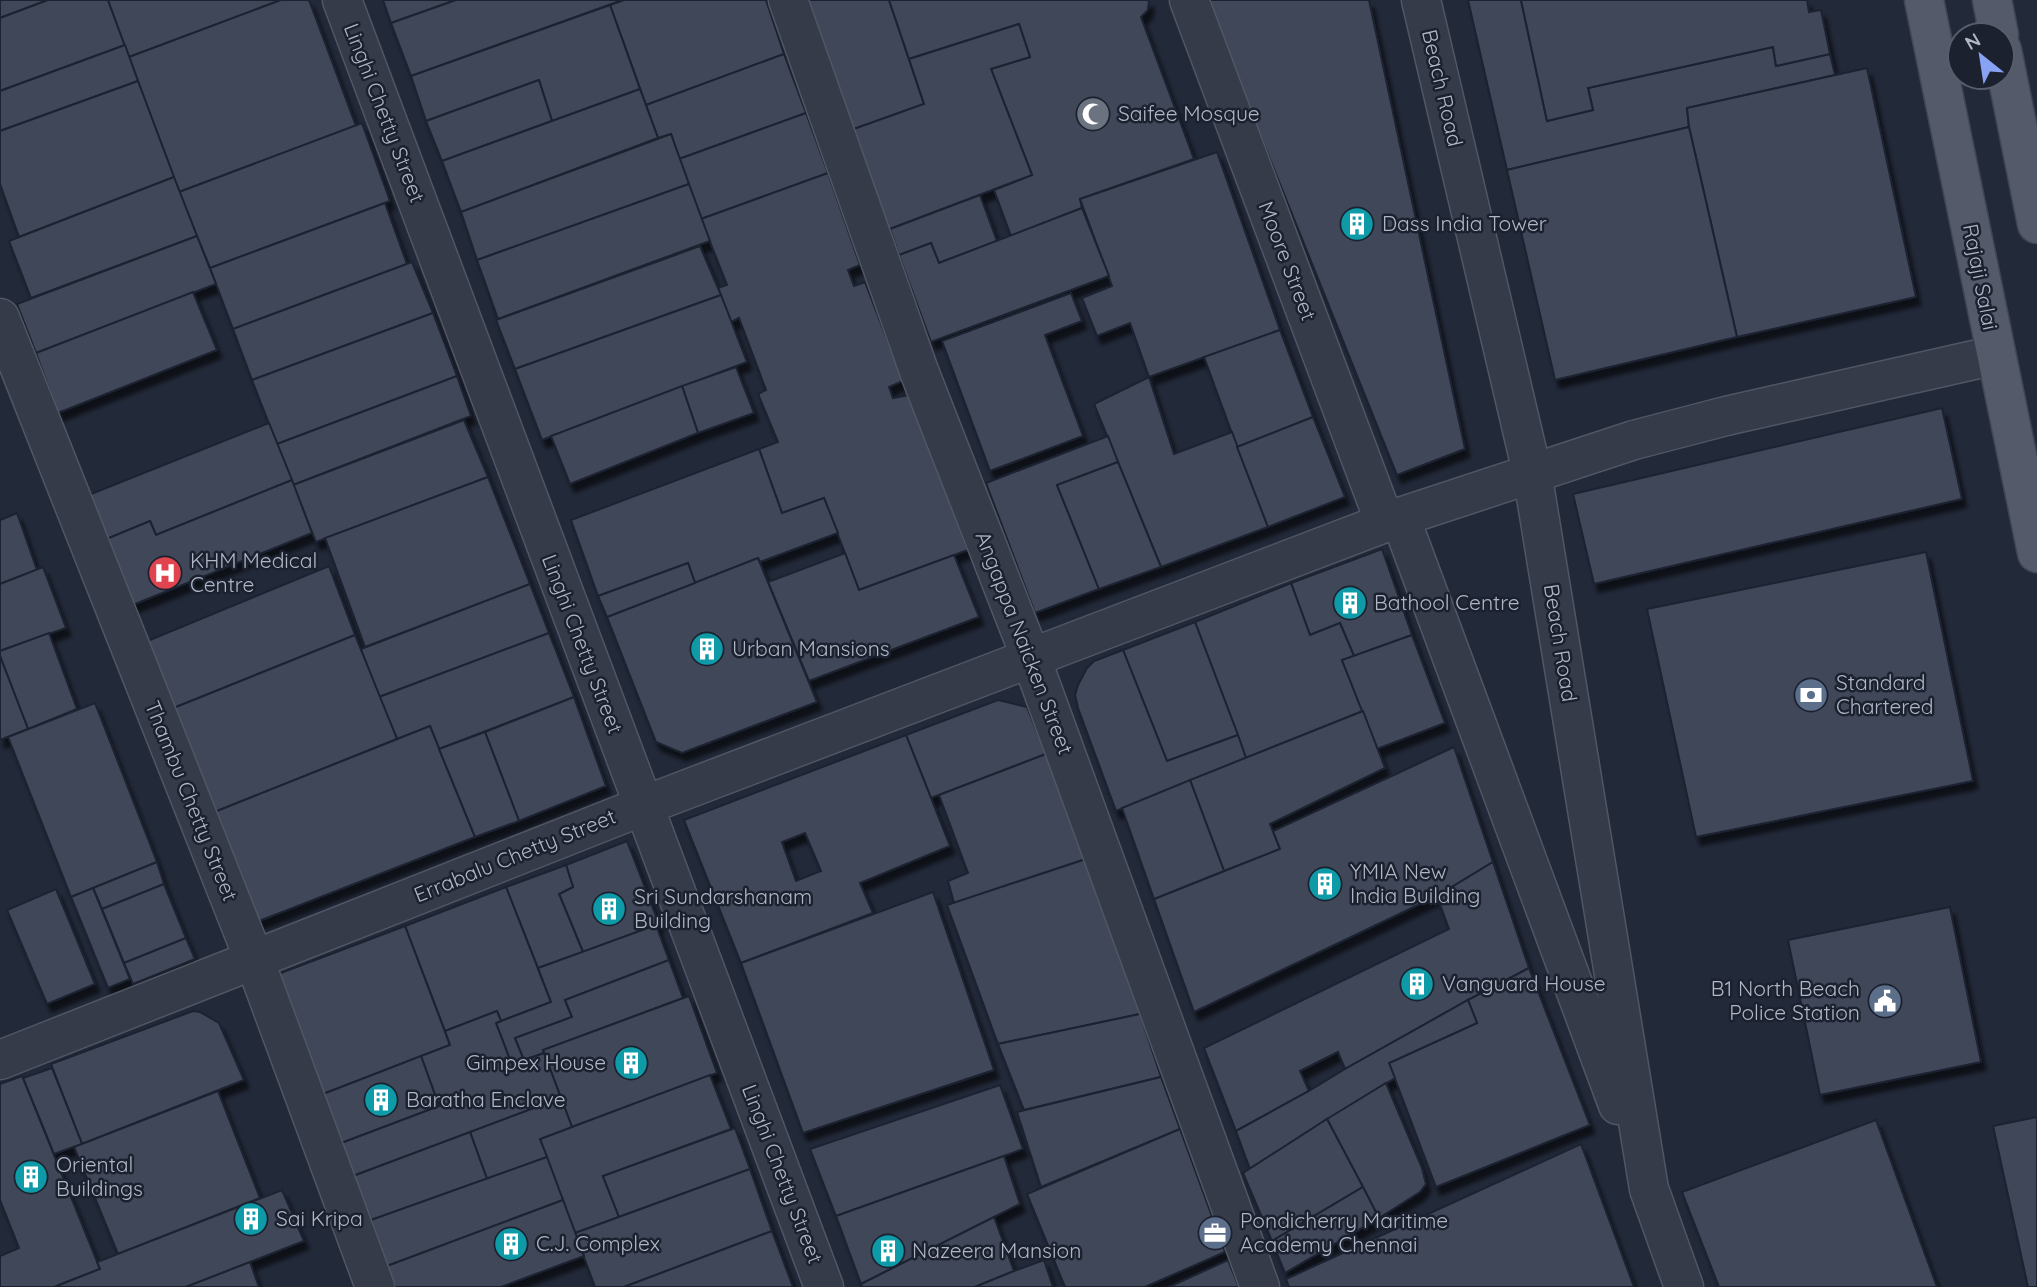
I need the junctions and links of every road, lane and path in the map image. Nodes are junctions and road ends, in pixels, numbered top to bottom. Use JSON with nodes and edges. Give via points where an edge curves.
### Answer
{"nodes":[{"id":1,"x":342,"y":0,"type":"edge"},
{"id":2,"x":788,"y":0,"type":"edge"},
{"id":3,"x":1189,"y":0,"type":"edge"},
{"id":4,"x":1421,"y":0,"type":"edge"},
{"id":5,"x":1924,"y":0,"type":"edge"},
{"id":6,"x":1992,"y":0,"type":"edge"},
{"id":7,"x":1996,"y":21,"type":"edge"},
{"id":8,"x":2010,"y":91,"type":"edge"},
{"id":9,"x":2037,"y":224,"type":"edge"},
{"id":10,"x":0,"y":318,"type":"edge"},
{"id":11,"x":1996,"y":355,"type":"junction"},
{"id":12,"x":1532,"y":472,"type":"junction"},
{"id":13,"x":1392,"y":520,"type":"junction"},
{"id":14,"x":2037,"y":553,"type":"edge"},
{"id":15,"x":1031,"y":658,"type":"junction"},
{"id":16,"x":643,"y":806,"type":"junction"},
{"id":17,"x":254,"y":959,"type":"junction"},
{"id":18,"x":0,"y":1060,"type":"edge"},
{"id":19,"x":1648,"y":1189,"type":"junction"},
{"id":20,"x":375,"y":1287,"type":"edge"},
{"id":21,"x":824,"y":1287,"type":"edge"},
{"id":22,"x":1261,"y":1287,"type":"edge"},
{"id":23,"x":1684,"y":1287,"type":"edge"}],
"edges":[{"from":1,"to":16,"type":"street","name":"Linghi Chetty Street"},
{"from":2,"to":15,"type":"street","name":"Angappa Naicken Street","via":[[919,371]]},
{"from":3,"to":13,"type":"street","name":"Moore Street"},
{"from":4,"to":12,"type":"street","name":"Beach Road"},
{"from":5,"to":11,"type":"main road","name":"Rajaji Salai"},
{"from":6,"to":7,"type":"main road"},
{"from":8,"to":9,"type":"main road"},
{"from":10,"to":17,"type":"street","name":"Thambu Chetty Street"},
{"from":11,"to":12,"type":"street","name":"Errabalu Chetty Street","via":[[1726,416]]},
{"from":11,"to":14,"type":"main road","name":"Rajaji Salai"},
{"from":12,"to":13,"type":"street","name":"Errabalu Chetty Street"},
{"from":12,"to":19,"type":"street","name":"Beach Road"},
{"from":13,"to":15,"type":"street","name":"Errabalu Chetty Street"},
{"from":13,"to":19,"type":"street","name":"Moore Street"},
{"from":15,"to":16,"type":"street","name":"Errabalu Chetty Street"},
{"from":15,"to":22,"type":"street","name":"Angappa Naicken Street"},
{"from":16,"to":17,"type":"street","name":"Errabalu Chetty Street"},
{"from":16,"to":21,"type":"street","name":"Linghi Chetty Street"},
{"from":17,"to":18,"type":"street","name":"Errabalu Chetty Street"},
{"from":17,"to":20,"type":"street","name":"Thambu Chetty Street"},
{"from":19,"to":23,"type":"street","name":"Beach Road"}]}
